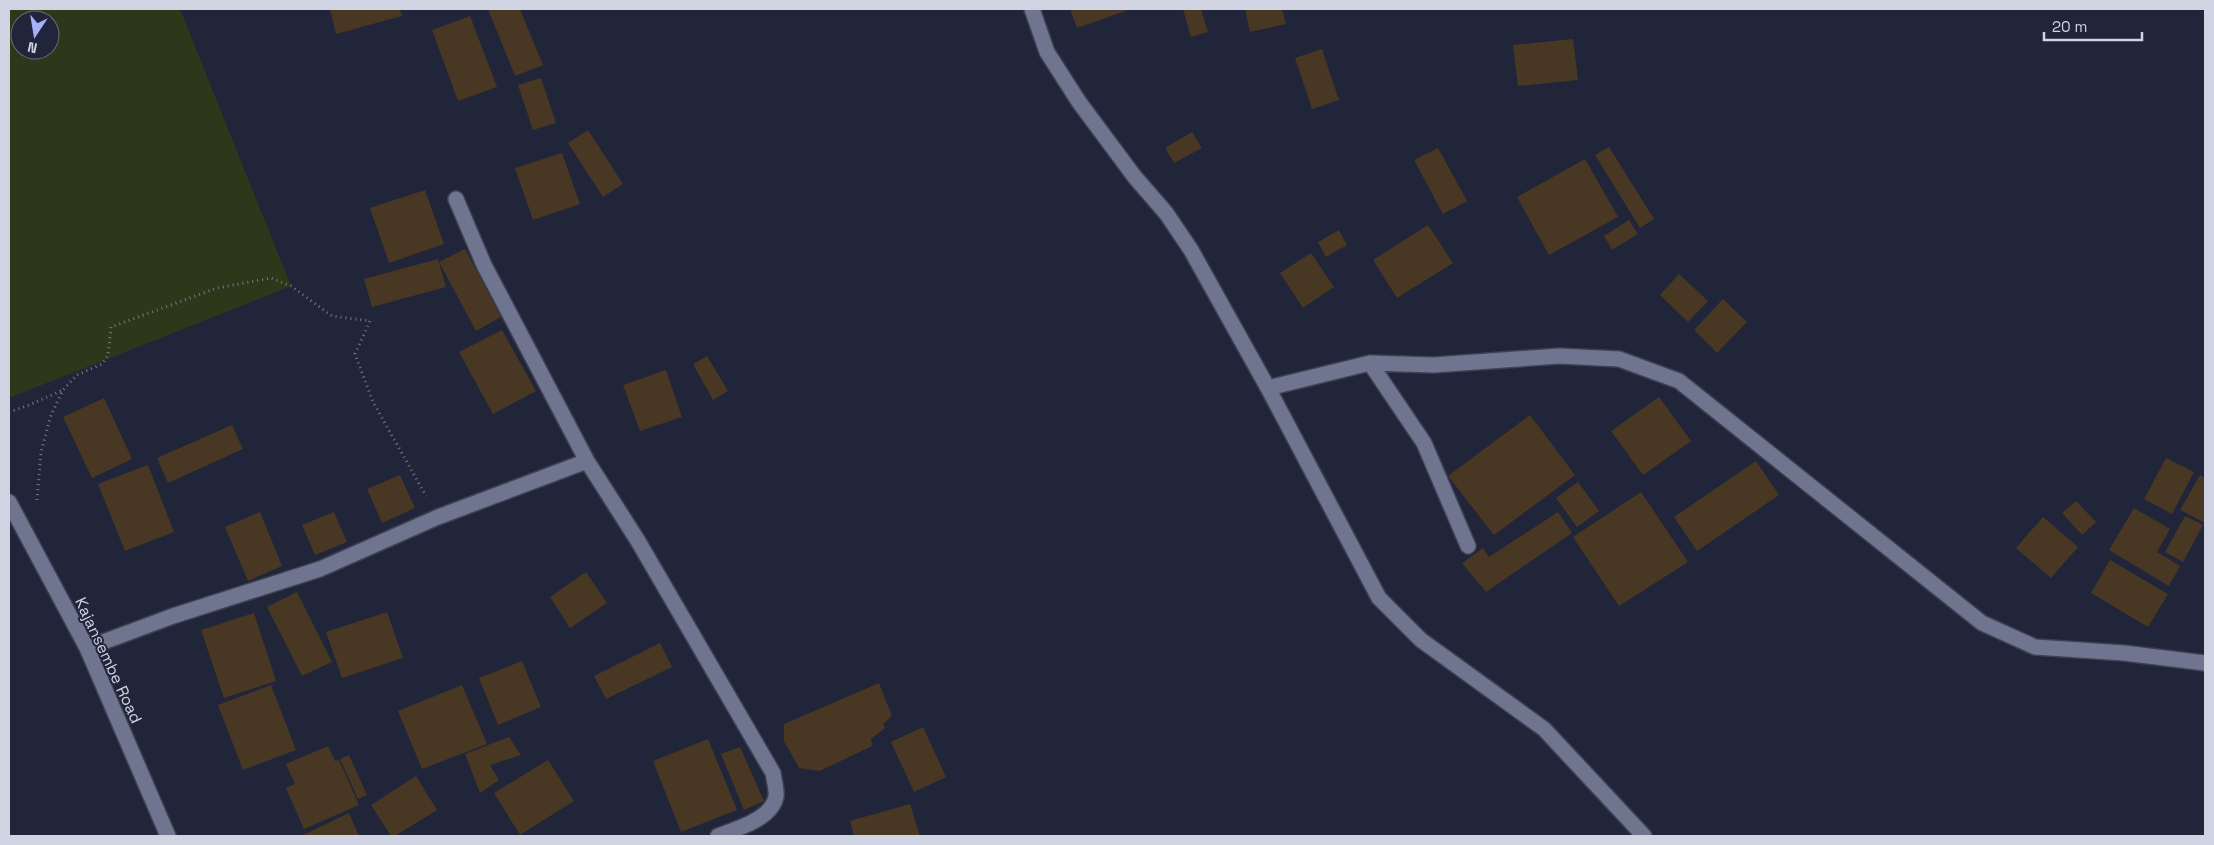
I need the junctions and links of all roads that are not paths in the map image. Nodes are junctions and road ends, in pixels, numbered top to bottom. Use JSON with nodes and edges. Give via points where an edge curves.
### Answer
{"nodes":[{"id":1,"x":1032,"y":9,"type":"edge"},
{"id":2,"x":456,"y":199,"type":"dead end"},
{"id":3,"x":1370,"y":363,"type":"junction"},
{"id":4,"x":1268,"y":388,"type":"junction"},
{"id":5,"x":587,"y":461,"type":"junction"},
{"id":6,"x":9,"y":502,"type":"edge"},
{"id":7,"x":1468,"y":546,"type":"dead end"},
{"id":8,"x":87,"y":648,"type":"junction"},
{"id":9,"x":2205,"y":663,"type":"edge"},
{"id":10,"x":168,"y":836,"type":"edge"},
{"id":11,"x":718,"y":836,"type":"edge"},
{"id":12,"x":1644,"y":836,"type":"edge"}],
"edges":[{"from":1,"to":4,"type":"street","via":[[1047,52],[1079,102],[1166,213]]},
{"from":2,"to":5,"type":"street","via":[[484,265]]},
{"from":3,"to":4,"type":"street"},
{"from":3,"to":7,"type":"street","via":[[1424,443]]},
{"from":3,"to":9,"type":"street","via":[[1434,365],[1559,356],[1619,358],[1680,381],[1982,623],[2035,647]]},
{"from":4,"to":12,"type":"street","via":[[1379,598],[1421,640],[1544,729]]},
{"from":5,"to":8,"type":"street","via":[[438,516],[320,569]]},
{"from":5,"to":11,"type":"street","via":[[638,541],[773,773],[776,796],[770,810]]},
{"from":6,"to":8,"type":"street","name":"Kajansembe Road"},
{"from":8,"to":10,"type":"street","name":"Kajansembe Road"}]}
